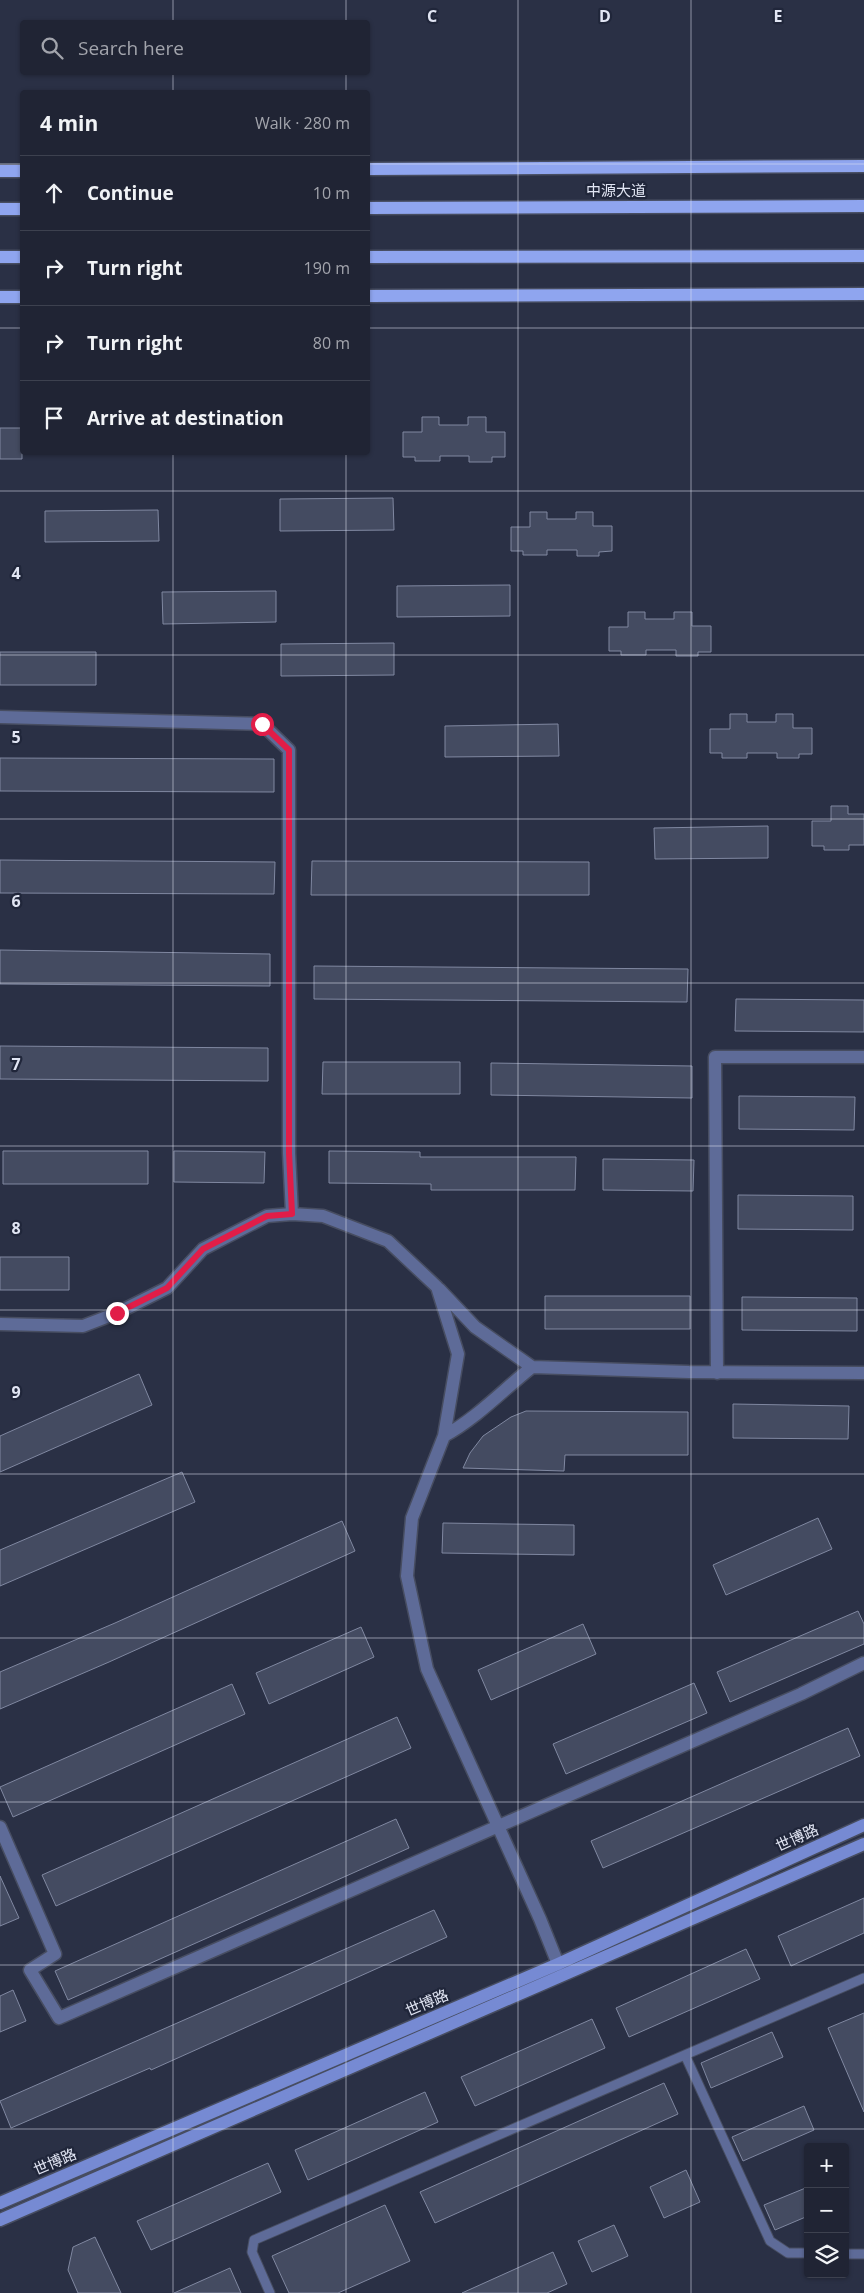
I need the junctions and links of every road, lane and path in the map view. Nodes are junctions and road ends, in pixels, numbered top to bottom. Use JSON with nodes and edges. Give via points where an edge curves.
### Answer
{"nodes":[{"id":1,"x":864,"y":166,"type":"edge"},
{"id":2,"x":370,"y":169,"type":"edge"},
{"id":3,"x":0,"y":171,"type":"edge"},
{"id":4,"x":20,"y":171,"type":"edge"},
{"id":5,"x":864,"y":206,"type":"edge"},
{"id":6,"x":370,"y":208,"type":"edge"},
{"id":7,"x":20,"y":209,"type":"edge"},
{"id":8,"x":0,"y":210,"type":"edge"},
{"id":9,"x":864,"y":256,"type":"edge"},
{"id":10,"x":370,"y":257,"type":"edge"},
{"id":11,"x":0,"y":258,"type":"edge"},
{"id":12,"x":20,"y":258,"type":"edge"},
{"id":13,"x":864,"y":294,"type":"edge"},
{"id":14,"x":370,"y":296,"type":"edge"},
{"id":15,"x":0,"y":297,"type":"edge"},
{"id":16,"x":20,"y":297,"type":"edge"},
{"id":17,"x":0,"y":717,"type":"edge"},
{"id":18,"x":864,"y":1057,"type":"edge"},
{"id":19,"x":292,"y":1214,"type":"junction"},
{"id":20,"x":437,"y":1287,"type":"junction"},
{"id":21,"x":0,"y":1324,"type":"edge"},
{"id":22,"x":532,"y":1367,"type":"junction"},
{"id":23,"x":717,"y":1372,"type":"junction"},
{"id":24,"x":864,"y":1373,"type":"edge"},
{"id":25,"x":444,"y":1436,"type":"junction"},
{"id":26,"x":864,"y":1663,"type":"edge"},
{"id":27,"x":864,"y":1825,"type":"edge"},
{"id":28,"x":499,"y":1826,"type":"junction"},
{"id":29,"x":0,"y":1827,"type":"edge"},
{"id":30,"x":864,"y":1844,"type":"edge"},
{"id":31,"x":558,"y":1964,"type":"junction"},
{"id":32,"x":864,"y":1978,"type":"edge"},
{"id":33,"x":685,"y":2055,"type":"junction"},
{"id":34,"x":0,"y":2203,"type":"edge"},
{"id":35,"x":0,"y":2220,"type":"edge"},
{"id":36,"x":804,"y":2254,"type":"edge"},
{"id":37,"x":849,"y":2254,"type":"edge"},
{"id":38,"x":864,"y":2254,"type":"edge"},
{"id":39,"x":270,"y":2293,"type":"edge"}],
"edges":[{"from":1,"to":2,"type":"main road"},
{"from":3,"to":4,"type":"main road"},
{"from":5,"to":6,"type":"main road","name":"中源大道"},
{"from":7,"to":8,"type":"main road"},
{"from":9,"to":10,"type":"main road"},
{"from":11,"to":12,"type":"main road"},
{"from":13,"to":14,"type":"main road"},
{"from":15,"to":16,"type":"main road"},
{"from":17,"to":19,"type":"street","via":[[262,724],[289,750],[289,1153]]},
{"from":18,"to":23,"type":"street","via":[[715,1057]]},
{"from":19,"to":20,"type":"street","via":[[323,1216],[388,1241]]},
{"from":19,"to":21,"type":"street","via":[[267,1216],[203,1249],[167,1288],[117,1313],[82,1326]]},
{"from":20,"to":22,"type":"street","via":[[474,1327]]},
{"from":20,"to":25,"type":"street","via":[[458,1354]]},
{"from":22,"to":23,"type":"street"},
{"from":22,"to":25,"type":"street","via":[[467,1423]]},
{"from":23,"to":24,"type":"street"},
{"from":25,"to":28,"type":"street","via":[[412,1518],[407,1576],[426,1668]]},
{"from":26,"to":28,"type":"street","via":[[801,1694]]},
{"from":27,"to":31,"type":"main road","name":"世博路"},
{"from":28,"to":29,"type":"street","via":[[59,2018],[30,1970],[55,1954]]},
{"from":28,"to":31,"type":"street"},
{"from":30,"to":35,"type":"main road","name":"世博路"},
{"from":31,"to":34,"type":"main road","name":"世博路"},
{"from":32,"to":33,"type":"lane"},
{"from":33,"to":36,"type":"lane","via":[[770,2241],[788,2253]]},
{"from":33,"to":39,"type":"lane","via":[[254,2240],[252,2252]]},
{"from":37,"to":38,"type":"lane"}]}
